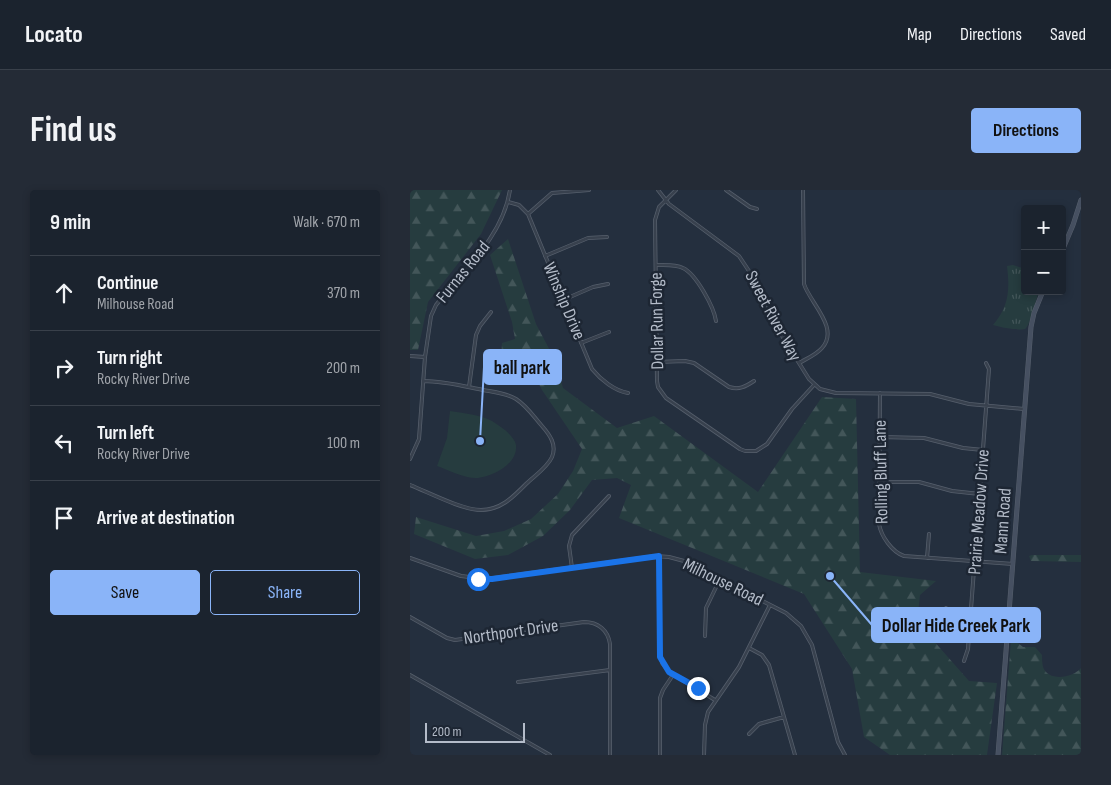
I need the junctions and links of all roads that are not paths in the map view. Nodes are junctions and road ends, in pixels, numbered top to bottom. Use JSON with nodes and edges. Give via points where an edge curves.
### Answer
{"nodes":[{"id":1,"x":510,"y":190,"type":"edge"},
{"id":2,"x":589,"y":190,"type":"edge"},
{"id":3,"x":658,"y":190,"type":"edge"},
{"id":4,"x":676,"y":190,"type":"edge"},
{"id":5,"x":726,"y":190,"type":"edge"},
{"id":6,"x":803,"y":190,"type":"edge"},
{"id":7,"x":1081,"y":200,"type":"edge"},
{"id":8,"x":666,"y":201,"type":"junction"},
{"id":9,"x":508,"y":202,"type":"junction"},
{"id":10,"x":757,"y":209,"type":"dead end"},
{"id":11,"x":528,"y":214,"type":"junction"},
{"id":12,"x":608,"y":236,"type":"dead end"},
{"id":13,"x":1062,"y":250,"type":"edge"},
{"id":14,"x":545,"y":256,"type":"junction"},
{"id":15,"x":656,"y":265,"type":"junction"},
{"id":16,"x":608,"y":284,"type":"dead end"},
{"id":17,"x":1041,"y":295,"type":"edge"},
{"id":18,"x":563,"y":300,"type":"junction"},
{"id":19,"x":491,"y":312,"type":"dead end"},
{"id":20,"x":716,"y":321,"type":"dead end"},
{"id":21,"x":609,"y":332,"type":"dead end"},
{"id":22,"x":581,"y":343,"type":"junction"},
{"id":23,"x":410,"y":356,"type":"edge"},
{"id":24,"x":425,"y":357,"type":"junction"},
{"id":25,"x":657,"y":362,"type":"junction"},
{"id":26,"x":799,"y":363,"type":"junction"},
{"id":27,"x":986,"y":363,"type":"dead end"},
{"id":28,"x":423,"y":381,"type":"junction"},
{"id":29,"x":754,"y":381,"type":"dead end"},
{"id":30,"x":814,"y":385,"type":"junction"},
{"id":31,"x":469,"y":387,"type":"junction"},
{"id":32,"x":628,"y":393,"type":"dead end"},
{"id":33,"x":880,"y":393,"type":"junction"},
{"id":34,"x":986,"y":405,"type":"junction"},
{"id":35,"x":1024,"y":409,"type":"junction"},
{"id":36,"x":880,"y":437,"type":"junction"},
{"id":37,"x":983,"y":450,"type":"junction"},
{"id":38,"x":410,"y":459,"type":"edge"},
{"id":39,"x":880,"y":482,"type":"junction"},
{"id":40,"x":410,"y":485,"type":"edge"},
{"id":41,"x":980,"y":494,"type":"junction"},
{"id":42,"x":609,"y":496,"type":"dead end"},
{"id":43,"x":929,"y":534,"type":"dead end"},
{"id":44,"x":659,"y":556,"type":"junction"},
{"id":45,"x":410,"y":558,"type":"edge"},
{"id":46,"x":927,"y":558,"type":"junction"},
{"id":47,"x":975,"y":562,"type":"junction"},
{"id":48,"x":1013,"y":564,"type":"junction"},
{"id":49,"x":572,"y":568,"type":"junction"},
{"id":50,"x":720,"y":579,"type":"junction"},
{"id":51,"x":770,"y":605,"type":"junction"},
{"id":52,"x":946,"y":608,"type":"dead end"},
{"id":53,"x":971,"y":613,"type":"junction"},
{"id":54,"x":410,"y":617,"type":"edge"},
{"id":55,"x":706,"y":636,"type":"dead end"},
{"id":56,"x":749,"y":648,"type":"junction"},
{"id":57,"x":964,"y":661,"type":"dead end"},
{"id":58,"x":610,"y":670,"type":"junction"},
{"id":59,"x":410,"y":675,"type":"edge"},
{"id":60,"x":674,"y":675,"type":"junction"},
{"id":61,"x":518,"y":682,"type":"dead end"},
{"id":62,"x":715,"y":700,"type":"junction"},
{"id":63,"x":784,"y":717,"type":"junction"},
{"id":64,"x":749,"y":734,"type":"dead end"},
{"id":65,"x":550,"y":755,"type":"edge"},
{"id":66,"x":610,"y":755,"type":"edge"},
{"id":67,"x":660,"y":755,"type":"edge"},
{"id":68,"x":704,"y":755,"type":"edge"},
{"id":69,"x":794,"y":755,"type":"edge"},
{"id":70,"x":845,"y":755,"type":"edge"},
{"id":71,"x":998,"y":755,"type":"edge"}],
"edges":[{"from":1,"to":9,"type":"street","name":"Furnas Road"},
{"from":2,"to":11,"type":"street","via":[[552,194]]},
{"from":3,"to":8,"type":"street","name":"Sweet River Way"},
{"from":4,"to":8,"type":"street","name":"Dollar Run Forge"},
{"from":5,"to":10,"type":"street"},
{"from":6,"to":26,"type":"street","via":[[804,284],[828,331],[822,348]]},
{"from":7,"to":13,"type":"main road"},
{"from":8,"to":15,"type":"street","name":"Dollar Run Forge","via":[[660,207],[656,220]]},
{"from":8,"to":26,"type":"street","name":"Sweet River Way","via":[[740,256],[752,274],[769,315]]},
{"from":9,"to":11,"type":"street","via":[[519,205]]},
{"from":9,"to":24,"type":"street","name":"Furnas Road","via":[[496,231],[434,308]]},
{"from":11,"to":14,"type":"street","name":"Winship Drive"},
{"from":12,"to":14,"type":"street","via":[[588,238]]},
{"from":14,"to":18,"type":"street","name":"Winship Drive"},
{"from":15,"to":20,"type":"street","via":[[675,265],[690,273],[714,311]]},
{"from":15,"to":25,"type":"street","name":"Dollar Run Forge"},
{"from":16,"to":18,"type":"street"},
{"from":17,"to":35,"type":"main road","name":"Mann Road","via":[[1031,327]]},
{"from":18,"to":22,"type":"street","name":"Winship Drive"},
{"from":19,"to":31,"type":"street","via":[[476,334]]},
{"from":21,"to":22,"type":"street"},
{"from":22,"to":32,"type":"street","name":"Winship Drive","via":[[597,375],[620,392]]},
{"from":23,"to":24,"type":"street"},
{"from":24,"to":28,"type":"street","name":"Furnas Road"},
{"from":25,"to":29,"type":"street","via":[[694,363],[735,389]]},
{"from":25,"to":30,"type":"street","name":"Dollar Run Forge","via":[[658,387],[666,398],[744,451],[756,451],[767,444]]},
{"from":26,"to":30,"type":"street","name":"Sweet River Way"},
{"from":27,"to":34,"type":"street","name":"Prairie Meadow Drive","via":[[989,369]]},
{"from":28,"to":31,"type":"street"},
{"from":28,"to":38,"type":"street","name":"Furnas Road","via":[[419,439]]},
{"from":30,"to":33,"type":"street","via":[[827,392]]},
{"from":31,"to":40,"type":"street","via":[[508,395],[520,402],[550,436],[553,447],[547,464],[511,499],[496,508],[484,510],[470,508]]},
{"from":33,"to":34,"type":"street","via":[[930,394]]},
{"from":33,"to":36,"type":"street","name":"Rolling Bluff Lane"},
{"from":34,"to":35,"type":"street"},
{"from":34,"to":37,"type":"street","name":"Prairie Meadow Drive"},
{"from":35,"to":48,"type":"main road","name":"Mann Road"},
{"from":36,"to":37,"type":"street","via":[[924,438]]},
{"from":36,"to":39,"type":"street","name":"Rolling Bluff Lane"},
{"from":37,"to":41,"type":"street","name":"Prairie Meadow Drive"},
{"from":39,"to":41,"type":"street","via":[[919,482]]},
{"from":39,"to":46,"type":"street","name":"Rolling Bluff Lane","via":[[880,528],[884,537],[901,555]]},
{"from":41,"to":47,"type":"street","name":"Prairie Meadow Drive"},
{"from":42,"to":49,"type":"street","via":[[572,535],[569,546]]},
{"from":43,"to":46,"type":"street"},
{"from":44,"to":49,"type":"street","name":"Milhouse Road"},
{"from":44,"to":50,"type":"street","name":"Milhouse Road","via":[[684,561]]},
{"from":44,"to":60,"type":"street","via":[[660,652],[663,664]]},
{"from":45,"to":49,"type":"street","name":"Milhouse Road","via":[[478,579]]},
{"from":46,"to":47,"type":"street"},
{"from":47,"to":48,"type":"street"},
{"from":47,"to":53,"type":"street","name":"Prairie Meadow Drive"},
{"from":48,"to":71,"type":"main road","name":"Mann Road"},
{"from":50,"to":51,"type":"street","name":"Milhouse Road"},
{"from":50,"to":55,"type":"street","via":[[706,608]]},
{"from":51,"to":56,"type":"street"},
{"from":51,"to":70,"type":"street","name":"Milhouse Road","via":[[793,618],[808,635],[838,742]]},
{"from":52,"to":53,"type":"street","via":[[951,612]]},
{"from":53,"to":57,"type":"street","name":"Prairie Meadow Drive"},
{"from":54,"to":58,"type":"street","name":"Northport Drive","via":[[455,640],[588,622],[600,626],[608,636]]},
{"from":56,"to":62,"type":"street"},
{"from":56,"to":63,"type":"street","via":[[768,662]]},
{"from":58,"to":61,"type":"street"},
{"from":58,"to":66,"type":"street"},
{"from":59,"to":65,"type":"street"},
{"from":60,"to":62,"type":"street"},
{"from":60,"to":67,"type":"street","via":[[660,698]]},
{"from":62,"to":68,"type":"street","via":[[705,720]]},
{"from":63,"to":64,"type":"street","via":[[759,724]]},
{"from":63,"to":69,"type":"street"}]}
